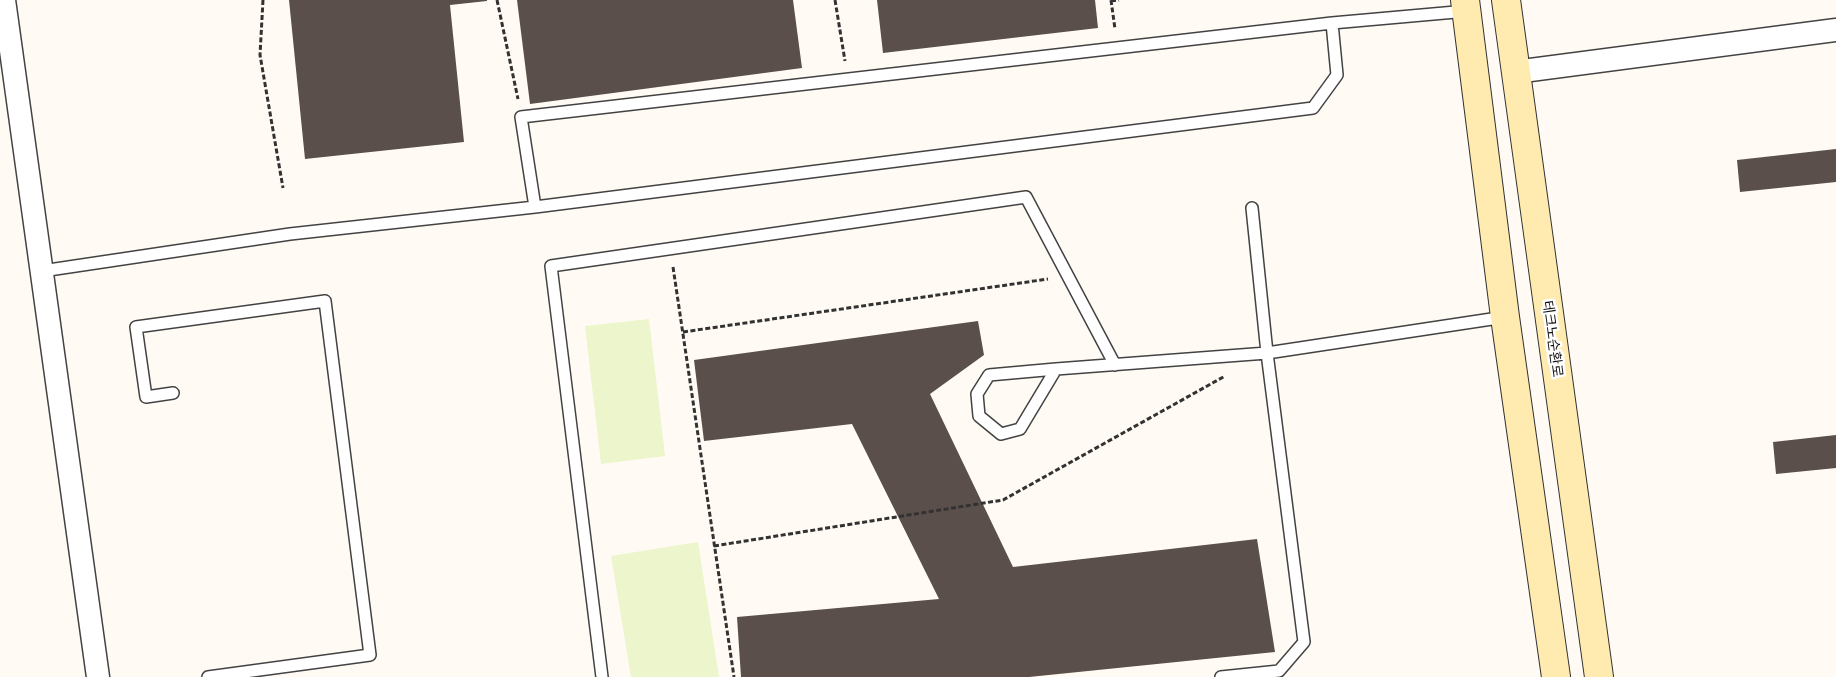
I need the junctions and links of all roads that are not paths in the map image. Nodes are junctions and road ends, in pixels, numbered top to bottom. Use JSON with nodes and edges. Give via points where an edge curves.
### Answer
{"nodes":[{"id":1,"x":4,"y":0,"type":"edge"},
{"id":2,"x":1506,"y":0,"type":"edge"},
{"id":3,"x":1466,"y":6,"type":"edge"},
{"id":4,"x":1332,"y":23,"type":"junction"},
{"id":5,"x":1836,"y":30,"type":"edge"},
{"id":6,"x":1515,"y":72,"type":"junction"},
{"id":7,"x":535,"y":207,"type":"junction"},
{"id":8,"x":1252,"y":208,"type":"dead end"},
{"id":9,"x":42,"y":271,"type":"junction"},
{"id":10,"x":1505,"y":317,"type":"junction"},
{"id":11,"x":1267,"y":353,"type":"junction"},
{"id":12,"x":1115,"y":365,"type":"junction"},
{"id":13,"x":1056,"y":369,"type":"junction"},
{"id":14,"x":173,"y":393,"type":"dead end"},
{"id":15,"x":98,"y":677,"type":"edge"},
{"id":16,"x":208,"y":677,"type":"edge"},
{"id":17,"x":602,"y":677,"type":"edge"},
{"id":18,"x":1221,"y":677,"type":"edge"},
{"id":19,"x":1556,"y":677,"type":"edge"},
{"id":20,"x":1600,"y":677,"type":"edge"}],
"edges":[{"from":1,"to":9,"type":"street"},
{"from":2,"to":6,"type":"street","name":"테크노순환로"},
{"from":3,"to":4,"type":"lane"},
{"from":3,"to":10,"type":"street"},
{"from":4,"to":7,"type":"lane","via":[[1337,75],[1313,108]]},
{"from":4,"to":7,"type":"lane","via":[[521,117]]},
{"from":5,"to":6,"type":"street"},
{"from":6,"to":20,"type":"street","name":"테크노순환로"},
{"from":7,"to":9,"type":"lane","via":[[290,234]]},
{"from":8,"to":11,"type":"lane"},
{"from":9,"to":15,"type":"street"},
{"from":10,"to":11,"type":"lane"},
{"from":10,"to":19,"type":"street"},
{"from":11,"to":12,"type":"lane"},
{"from":11,"to":18,"type":"lane","via":[[1304,642],[1279,671]]},
{"from":12,"to":13,"type":"lane"},
{"from":12,"to":17,"type":"lane","via":[[1026,197],[552,266]]},
{"from":13,"to":13,"type":"lane","via":[[989,375],[977,394],[979,416],[1001,434],[1020,429]]},
{"from":14,"to":16,"type":"lane","via":[[146,397],[136,327],[325,301],[370,655]]}]}
